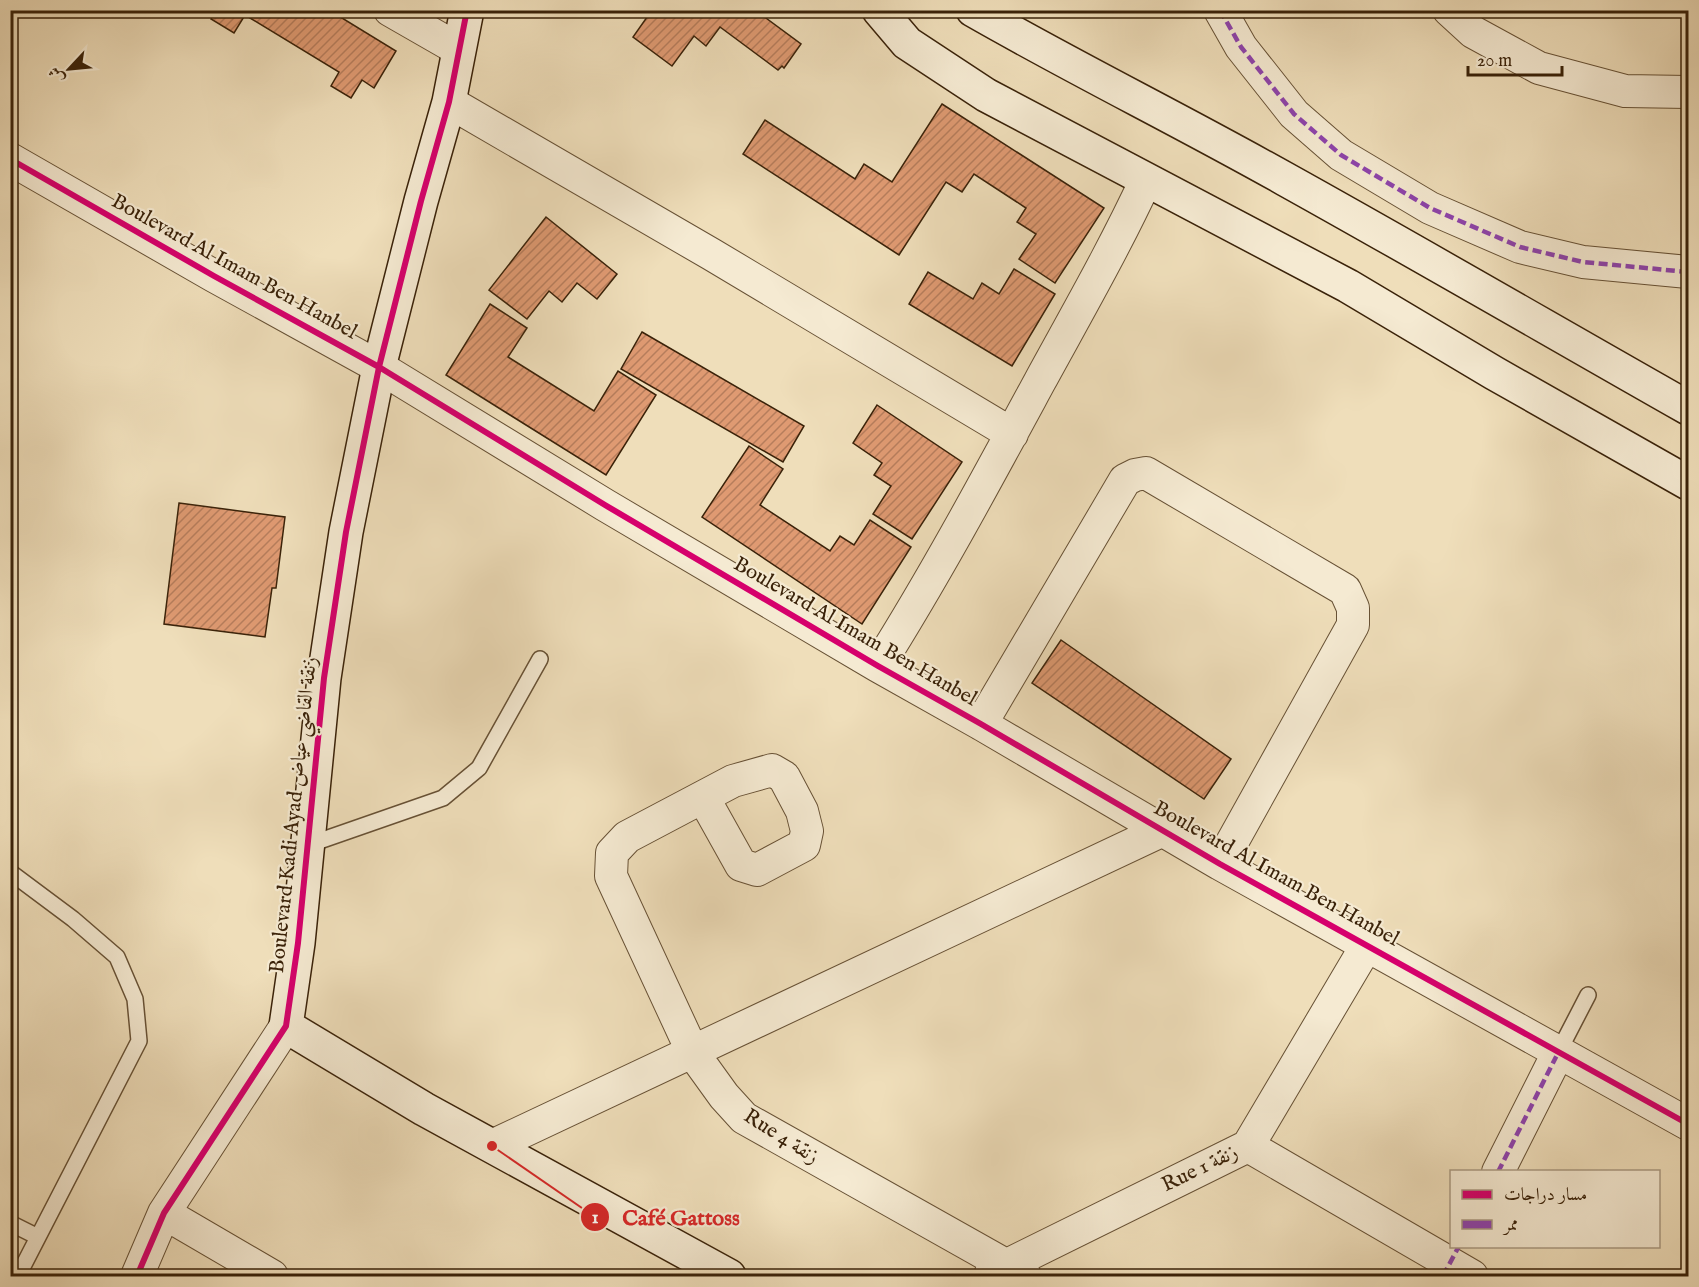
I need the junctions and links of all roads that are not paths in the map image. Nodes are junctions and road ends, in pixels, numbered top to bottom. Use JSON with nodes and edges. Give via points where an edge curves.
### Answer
{"nodes":[{"id":1,"x":390,"y":10,"type":"edge"},
{"id":2,"x":467,"y":10,"type":"edge"},
{"id":3,"x":879,"y":10,"type":"edge"},
{"id":4,"x":973,"y":10,"type":"edge"},
{"id":5,"x":1220,"y":10,"type":"edge"},
{"id":6,"x":1449,"y":10,"type":"edge"},
{"id":7,"x":458,"y":49,"type":"junction"},
{"id":8,"x":1689,"y":92,"type":"edge"},
{"id":9,"x":449,"y":102,"type":"junction"},
{"id":10,"x":10,"y":159,"type":"edge"},
{"id":11,"x":1146,"y":180,"type":"junction"},
{"id":12,"x":1689,"y":272,"type":"edge"},
{"id":13,"x":379,"y":367,"type":"junction"},
{"id":14,"x":1689,"y":408,"type":"edge"},
{"id":15,"x":1012,"y":434,"type":"junction"},
{"id":16,"x":1689,"y":483,"type":"edge"},
{"id":17,"x":540,"y":659,"type":"dead end"},
{"id":18,"x":878,"y":666,"type":"junction"},
{"id":19,"x":981,"y":724,"type":"junction"},
{"id":20,"x":704,"y":796,"type":"dead end"},
{"id":21,"x":1162,"y":830,"type":"junction"},
{"id":22,"x":306,"y":846,"type":"junction"},
{"id":23,"x":1220,"y":864,"type":"junction"},
{"id":24,"x":10,"y":872,"type":"edge"},
{"id":25,"x":1367,"y":945,"type":"junction"},
{"id":26,"x":1588,"y":995,"type":"dead end"},
{"id":27,"x":286,"y":1026,"type":"junction"},
{"id":28,"x":1559,"y":1051,"type":"junction"},
{"id":29,"x":693,"y":1053,"type":"junction"},
{"id":30,"x":1689,"y":1124,"type":"edge"},
{"id":31,"x":492,"y":1146,"type":"junction"},
{"id":32,"x":1248,"y":1146,"type":"junction"},
{"id":33,"x":1499,"y":1170,"type":"edge"},
{"id":34,"x":164,"y":1213,"type":"junction"},
{"id":35,"x":10,"y":1223,"type":"edge"},
{"id":36,"x":38,"y":1237,"type":"junction"},
{"id":37,"x":1456,"y":1266,"type":"edge"},
{"id":38,"x":1006,"y":1273,"type":"edge"},
{"id":39,"x":18,"y":1276,"type":"edge"},
{"id":40,"x":137,"y":1276,"type":"edge"},
{"id":41,"x":272,"y":1276,"type":"edge"},
{"id":42,"x":729,"y":1276,"type":"edge"}],
"edges":[{"from":1,"to":7,"type":"street"},
{"from":2,"to":7,"type":"street","name":"Boulevard Kadi Ayad زنقة القاضي عياض"},
{"from":3,"to":11,"type":"street","via":[[907,43],[986,95]]},
{"from":4,"to":14,"type":"street","via":[[1286,179]]},
{"from":5,"to":12,"type":"street","via":[[1241,48],[1294,114],[1341,155],[1430,208],[1531,250],[1582,262]]},
{"from":6,"to":8,"type":"street","via":[[1473,32],[1539,68],[1625,91]]},
{"from":7,"to":9,"type":"street","name":"Boulevard Kadi Ayad زنقة القاضي عياض"},
{"from":9,"to":13,"type":"street","name":"Boulevard Kadi Ayad زنقة القاضي عياض"},
{"from":9,"to":15,"type":"street"},
{"from":10,"to":13,"type":"street","name":"Boulevard Al Imam Ben Hanbel"},
{"from":11,"to":15,"type":"street"},
{"from":11,"to":16,"type":"street","via":[[1348,286]]},
{"from":13,"to":18,"type":"street","name":"Boulevard Al Imam Ben Hanbel"},
{"from":13,"to":22,"type":"street","name":"Boulevard Kadi Ayad زنقة القاضي عياض","via":[[324,678]]},
{"from":15,"to":18,"type":"street"},
{"from":17,"to":22,"type":"lane","via":[[479,768],[443,798]]},
{"from":18,"to":19,"type":"street","name":"Boulevard Al Imam Ben Hanbel"},
{"from":19,"to":21,"type":"street","name":"Boulevard Al Imam Ben Hanbel"},
{"from":19,"to":23,"type":"street","via":[[1125,480],[1146,473],[1345,590],[1353,608],[1353,625]]},
{"from":20,"to":29,"type":"street","name":"Rue 4 زنقة","via":[[627,837],[612,853],[611,876]]},
{"from":21,"to":23,"type":"street","name":"Boulevard Al Imam Ben Hanbel"},
{"from":21,"to":29,"type":"street"},
{"from":22,"to":27,"type":"street","name":"Boulevard Kadi Ayad زنقة القاضي عياض"},
{"from":23,"to":25,"type":"street","name":"Boulevard Al Imam Ben Hanbel"},
{"from":24,"to":36,"type":"lane","via":[[117,957],[135,999],[139,1041]]},
{"from":25,"to":28,"type":"street","name":"Boulevard Al Imam Ben Hanbel"},
{"from":25,"to":32,"type":"street"},
{"from":26,"to":28,"type":"lane"},
{"from":27,"to":31,"type":"street"},
{"from":27,"to":34,"type":"street"},
{"from":28,"to":30,"type":"street","name":"Boulevard Al Imam Ben Hanbel"},
{"from":28,"to":33,"type":"street"},
{"from":29,"to":31,"type":"street"},
{"from":29,"to":38,"type":"street","name":"Rue 4 زنقة","via":[[744,1118]]},
{"from":31,"to":42,"type":"street"},
{"from":32,"to":37,"type":"street","name":"Rue 1 زنقة"},
{"from":32,"to":38,"type":"street","name":"Rue 1 زنقة"},
{"from":34,"to":40,"type":"street"},
{"from":34,"to":41,"type":"street"},
{"from":35,"to":36,"type":"lane"},
{"from":36,"to":39,"type":"lane"}]}
